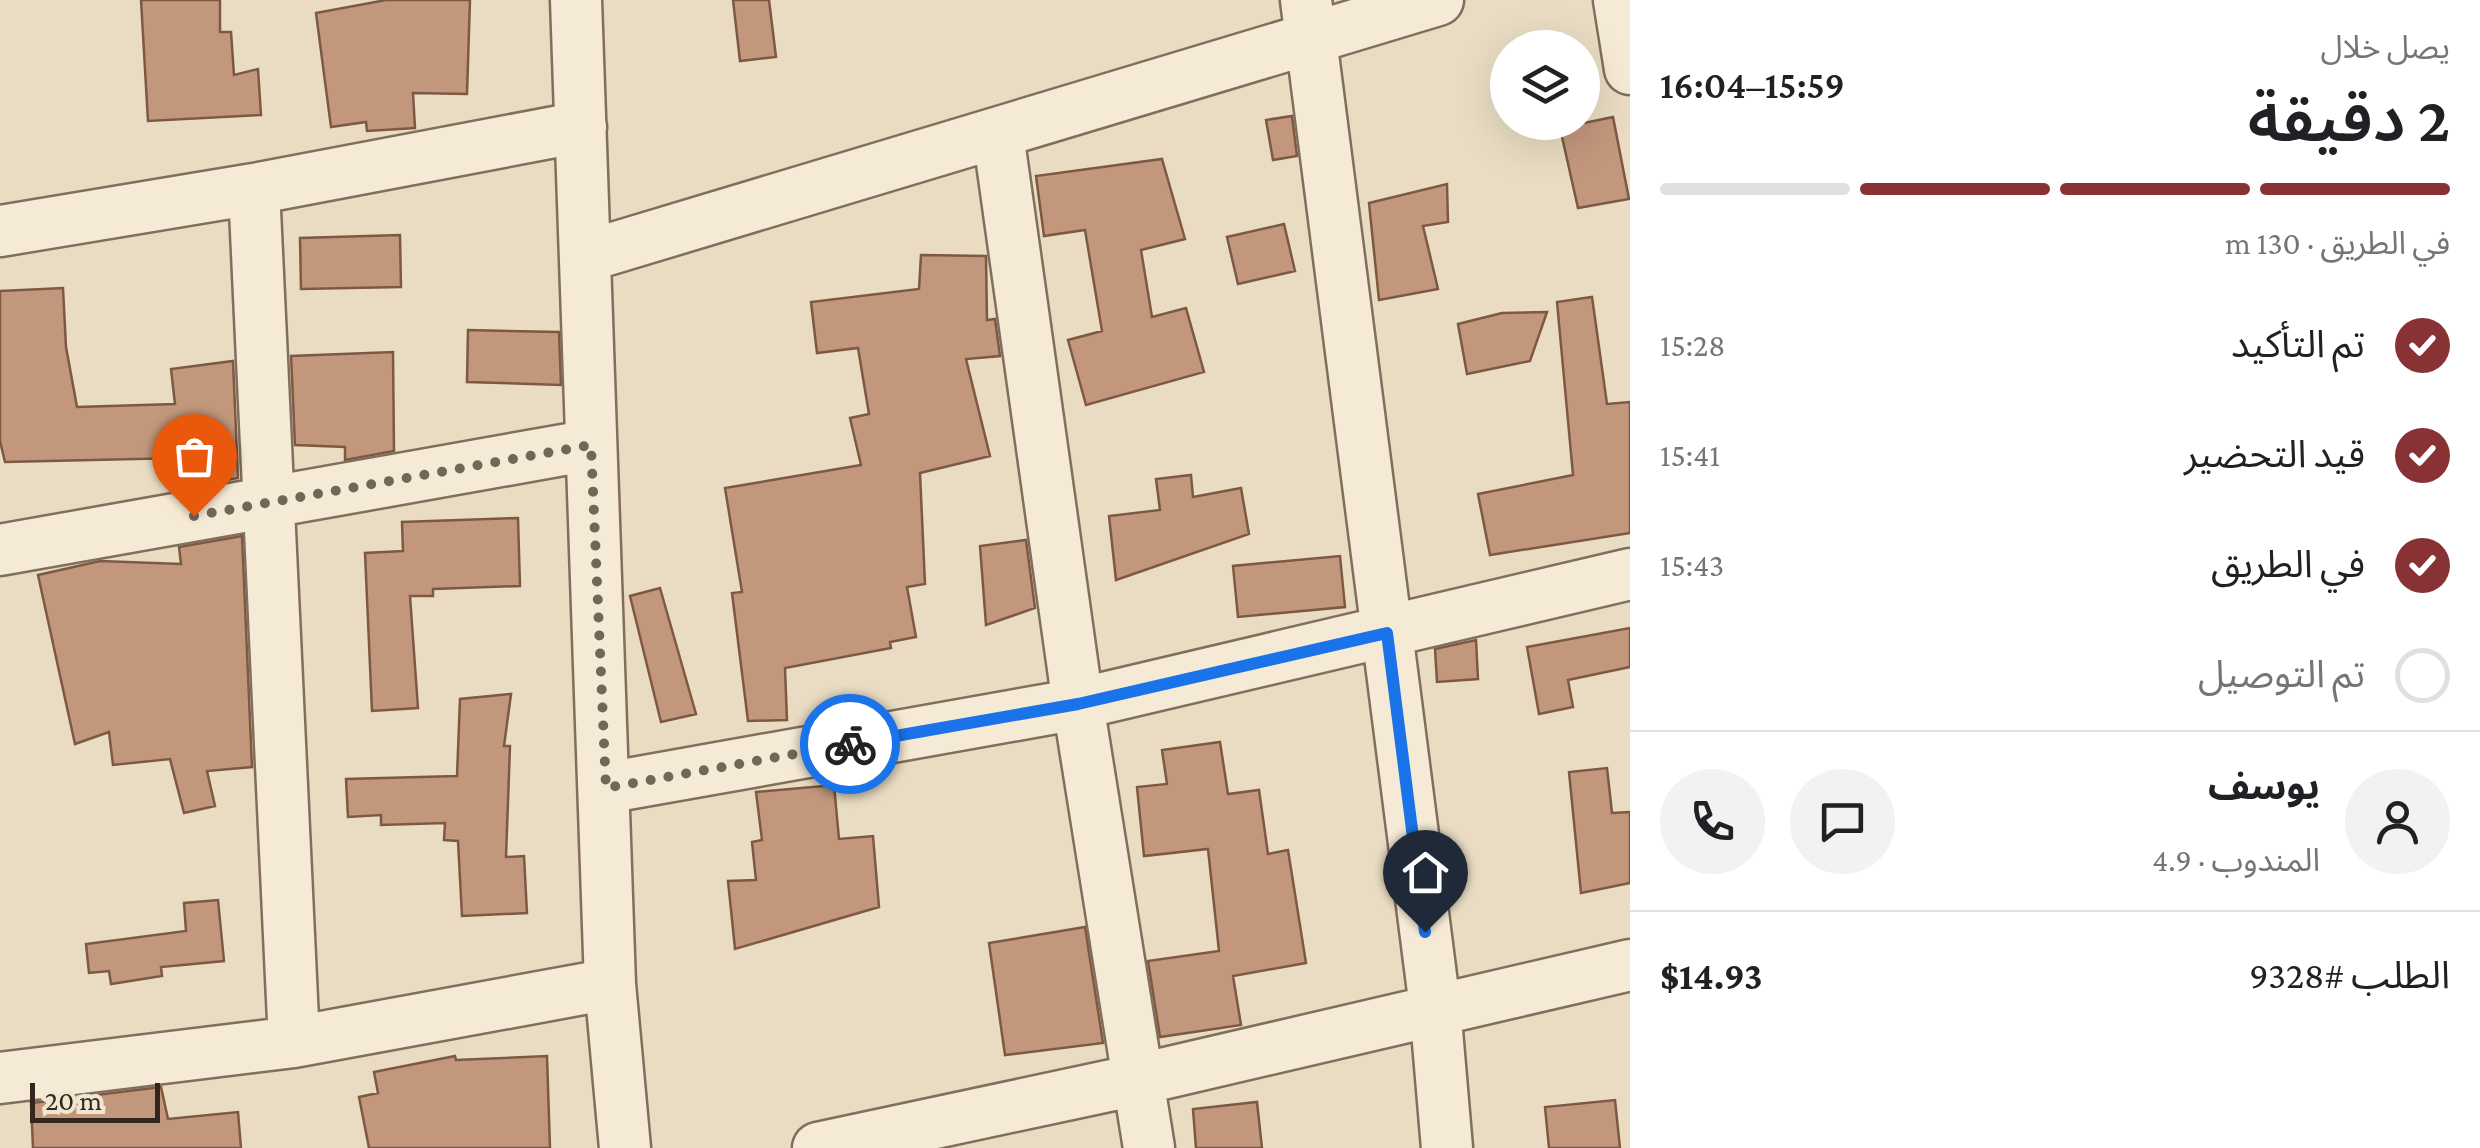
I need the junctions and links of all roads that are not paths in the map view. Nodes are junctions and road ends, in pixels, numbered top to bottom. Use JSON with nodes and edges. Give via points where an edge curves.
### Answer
{"nodes":[{"id":1,"x":576,"y":0,"type":"edge"},
{"id":2,"x":1438,"y":0,"type":"edge"},
{"id":3,"x":1620,"y":0,"type":"edge"},
{"id":4,"x":1308,"y":18,"type":"edge"},
{"id":5,"x":1630,"y":69,"type":"edge"},
{"id":6,"x":581,"y":127,"type":"junction"},
{"id":7,"x":998,"y":134,"type":"junction"},
{"id":8,"x":254,"y":189,"type":"junction"},
{"id":9,"x":0,"y":231,"type":"edge"},
{"id":10,"x":587,"y":256,"type":"junction"},
{"id":11,"x":591,"y":445,"type":"junction"},
{"id":12,"x":271,"y":503,"type":"junction"},
{"id":13,"x":0,"y":550,"type":"edge"},
{"id":14,"x":1630,"y":574,"type":"edge"},
{"id":15,"x":1387,"y":633,"type":"junction"},
{"id":16,"x":1078,"y":704,"type":"junction"},
{"id":17,"x":606,"y":788,"type":"junction"},
{"id":18,"x":1630,"y":965,"type":"edge"},
{"id":19,"x":610,"y":984,"type":"junction"},
{"id":20,"x":1435,"y":1007,"type":"junction"},
{"id":21,"x":294,"y":1042,"type":"junction"},
{"id":22,"x":0,"y":1078,"type":"edge"},
{"id":23,"x":1136,"y":1080,"type":"junction"},
{"id":24,"x":625,"y":1148,"type":"edge"},
{"id":25,"x":818,"y":1148,"type":"edge"},
{"id":26,"x":1150,"y":1148,"type":"edge"},
{"id":27,"x":1447,"y":1148,"type":"edge"}],
"edges":[{"from":1,"to":6,"type":"street"},
{"from":2,"to":4,"type":"street"},
{"from":3,"to":5,"type":"street"},
{"from":4,"to":7,"type":"street"},
{"from":4,"to":15,"type":"street"},
{"from":6,"to":8,"type":"street"},
{"from":6,"to":10,"type":"street"},
{"from":7,"to":10,"type":"street"},
{"from":7,"to":16,"type":"street"},
{"from":8,"to":9,"type":"street"},
{"from":8,"to":12,"type":"street"},
{"from":10,"to":11,"type":"street"},
{"from":11,"to":12,"type":"street"},
{"from":11,"to":17,"type":"street"},
{"from":12,"to":13,"type":"street"},
{"from":12,"to":21,"type":"street"},
{"from":14,"to":15,"type":"street"},
{"from":15,"to":16,"type":"street"},
{"from":15,"to":20,"type":"street"},
{"from":16,"to":17,"type":"street"},
{"from":16,"to":23,"type":"street"},
{"from":17,"to":19,"type":"street"},
{"from":18,"to":20,"type":"street"},
{"from":19,"to":21,"type":"street"},
{"from":19,"to":24,"type":"street"},
{"from":20,"to":23,"type":"street"},
{"from":20,"to":27,"type":"street"},
{"from":21,"to":22,"type":"street"},
{"from":23,"to":25,"type":"street"},
{"from":23,"to":26,"type":"street"}]}
